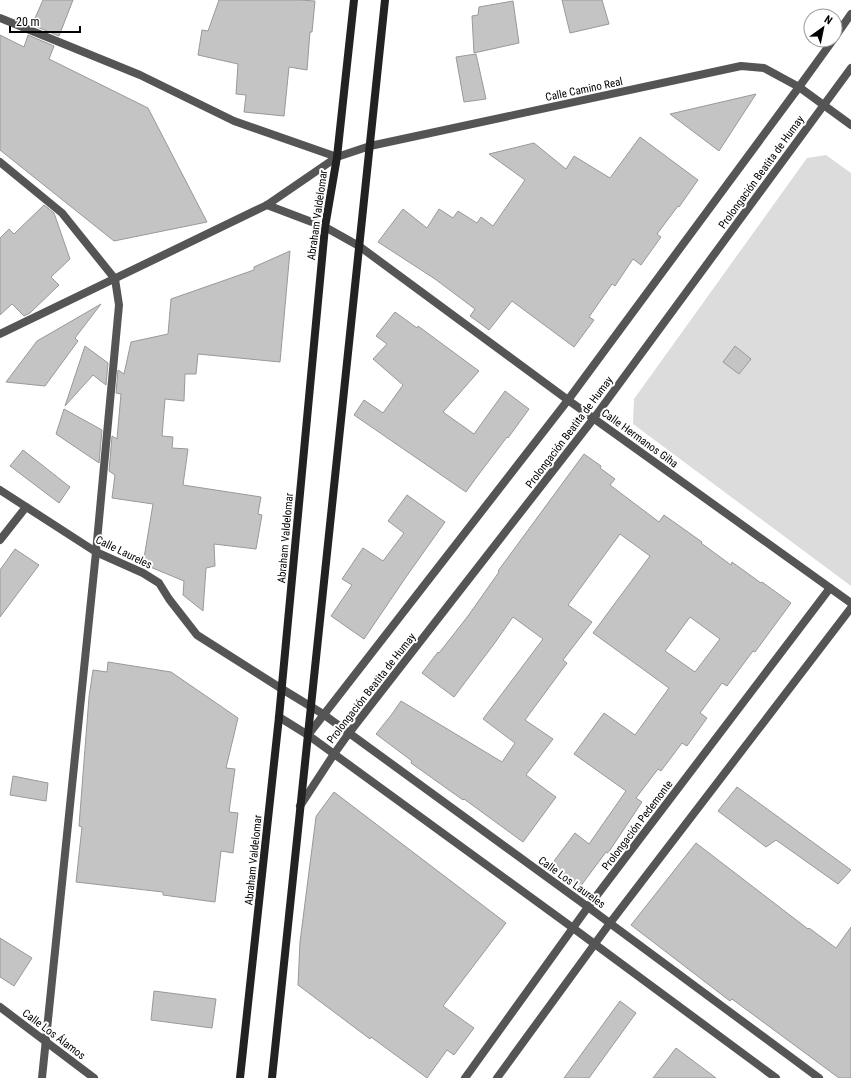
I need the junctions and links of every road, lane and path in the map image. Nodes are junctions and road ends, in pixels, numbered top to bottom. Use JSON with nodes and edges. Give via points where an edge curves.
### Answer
{"nodes":[{"id":1,"x":354,"y":0,"type":"edge"},
{"id":2,"x":385,"y":0,"type":"edge"},
{"id":3,"x":851,"y":14,"type":"edge"},
{"id":4,"x":1,"y":20,"type":"edge"},
{"id":5,"x":843,"y":25,"type":"edge"},
{"id":6,"x":826,"y":48,"type":"edge"},
{"id":7,"x":851,"y":68,"type":"edge"},
{"id":8,"x":799,"y":87,"type":"junction"},
{"id":9,"x":824,"y":104,"type":"junction"},
{"id":10,"x":851,"y":125,"type":"edge"},
{"id":11,"x":370,"y":146,"type":"junction"},
{"id":12,"x":337,"y":157,"type":"junction"},
{"id":13,"x":0,"y":162,"type":"edge"},
{"id":14,"x":267,"y":205,"type":"junction"},
{"id":15,"x":325,"y":227,"type":"junction"},
{"id":16,"x":359,"y":246,"type":"junction"},
{"id":17,"x":115,"y":279,"type":"junction"},
{"id":18,"x":0,"y":334,"type":"edge"},
{"id":19,"x":568,"y":400,"type":"junction"},
{"id":20,"x":594,"y":418,"type":"junction"},
{"id":21,"x":0,"y":490,"type":"edge"},
{"id":22,"x":26,"y":507,"type":"junction"},
{"id":23,"x":0,"y":540,"type":"edge"},
{"id":24,"x":96,"y":552,"type":"junction"},
{"id":25,"x":830,"y":588,"type":"junction"},
{"id":26,"x":851,"y":603,"type":"edge"},
{"id":27,"x":851,"y":608,"type":"edge"},
{"id":28,"x":282,"y":689,"type":"junction"},
{"id":29,"x":310,"y":707,"type":"junction"},
{"id":30,"x":323,"y":714,"type":"junction"},
{"id":31,"x":279,"y":717,"type":"junction"},
{"id":32,"x":349,"y":734,"type":"junction"},
{"id":33,"x":308,"y":735,"type":"junction"},
{"id":34,"x":334,"y":754,"type":"junction"},
{"id":35,"x":300,"y":806,"type":"junction"},
{"id":36,"x":588,"y":907,"type":"junction"},
{"id":37,"x":610,"y":923,"type":"junction"},
{"id":38,"x":573,"y":928,"type":"junction"},
{"id":39,"x":595,"y":944,"type":"junction"},
{"id":40,"x":0,"y":1007,"type":"edge"},
{"id":41,"x":46,"y":1041,"type":"junction"},
{"id":42,"x":42,"y":1078,"type":"edge"},
{"id":43,"x":94,"y":1078,"type":"edge"},
{"id":44,"x":240,"y":1078,"type":"edge"},
{"id":45,"x":272,"y":1078,"type":"edge"},
{"id":46,"x":465,"y":1078,"type":"edge"},
{"id":47,"x":497,"y":1078,"type":"edge"},
{"id":48,"x":776,"y":1078,"type":"edge"},
{"id":49,"x":819,"y":1078,"type":"edge"}],
"edges":[{"from":1,"to":12,"type":"main road","name":"Abraham Valdelomar"},
{"from":2,"to":11,"type":"main road"},
{"from":3,"to":5,"type":"street"},
{"from":4,"to":12,"type":"street","via":[[140,75],[234,122]]},
{"from":6,"to":8,"type":"street","name":"Prolongación Beatita de Humay"},
{"from":7,"to":9,"type":"street","name":"Prolongación Beatita de Humay"},
{"from":8,"to":9,"type":"street","name":"Calle Camino Real"},
{"from":8,"to":11,"type":"street","name":"Calle Camino Real","via":[[764,68],[741,66]]},
{"from":8,"to":19,"type":"street","name":"Prolongación Beatita de Humay"},
{"from":9,"to":10,"type":"street","name":"Calle Camino Real"},
{"from":9,"to":20,"type":"street","name":"Prolongación Beatita de Humay"},
{"from":11,"to":12,"type":"street","name":"Calle Camino Real"},
{"from":11,"to":16,"type":"main road"},
{"from":12,"to":14,"type":"street","name":"Calle Camino Real"},
{"from":12,"to":15,"type":"main road","name":"Abraham Valdelomar"},
{"from":13,"to":17,"type":"street","via":[[62,213]]},
{"from":14,"to":15,"type":"street","name":"Calle Hermanos Giha"},
{"from":14,"to":17,"type":"street","name":"Calle Camino Real"},
{"from":15,"to":16,"type":"street","name":"Calle Hermanos Giha"},
{"from":15,"to":28,"type":"main road","name":"Abraham Valdelomar"},
{"from":16,"to":19,"type":"street","name":"Calle Hermanos Giha"},
{"from":16,"to":29,"type":"main road"},
{"from":17,"to":18,"type":"street","name":"Calle Camino Real"},
{"from":17,"to":24,"type":"street","via":[[119,305]]},
{"from":19,"to":20,"type":"street","name":"Calle Hermanos Giha"},
{"from":19,"to":30,"type":"street","name":"Prolongación Beatita de Humay"},
{"from":20,"to":25,"type":"street","name":"Calle Hermanos Giha"},
{"from":20,"to":32,"type":"street","name":"Prolongación Beatita de Humay"},
{"from":21,"to":22,"type":"street","name":"Calle Laureles"},
{"from":22,"to":23,"type":"street"},
{"from":22,"to":24,"type":"street","name":"Calle Laureles"},
{"from":24,"to":28,"type":"street","name":"Calle Laureles","via":[[160,583],[197,635]]},
{"from":24,"to":41,"type":"street"},
{"from":25,"to":26,"type":"street","name":"Calle Hermanos Giha"},
{"from":25,"to":36,"type":"street","name":"Prolongación Pedemonte"},
{"from":27,"to":37,"type":"street"},
{"from":28,"to":29,"type":"street","name":"Calle Laureles"},
{"from":28,"to":31,"type":"main road","name":"Abraham Valdelomar"},
{"from":29,"to":30,"type":"street","name":"Calle Los Laureles"},
{"from":29,"to":33,"type":"main road"},
{"from":30,"to":32,"type":"street","name":"Calle Los Laureles"},
{"from":30,"to":33,"type":"street","name":"Prolongación Beatita de Humay"},
{"from":31,"to":33,"type":"street"},
{"from":31,"to":44,"type":"main road","name":"Abraham Valdelomar"},
{"from":32,"to":34,"type":"street","name":"Prolongación Beatita de Humay"},
{"from":32,"to":36,"type":"street","name":"Calle Los Laureles"},
{"from":33,"to":34,"type":"street"},
{"from":33,"to":35,"type":"main road"},
{"from":34,"to":35,"type":"street","name":"Prolongación Beatita de Humay"},
{"from":34,"to":38,"type":"street"},
{"from":35,"to":45,"type":"main road"},
{"from":36,"to":37,"type":"street","name":"Calle Los Laureles"},
{"from":36,"to":38,"type":"street","name":"Prolongación Pedemonte"},
{"from":37,"to":39,"type":"street"},
{"from":37,"to":49,"type":"street","name":"Calle Los Laureles"},
{"from":38,"to":39,"type":"street"},
{"from":38,"to":46,"type":"street","name":"Prolongación Pedemonte"},
{"from":39,"to":47,"type":"street"},
{"from":39,"to":48,"type":"street"},
{"from":40,"to":41,"type":"street","name":"Calle Los Álamos"},
{"from":41,"to":42,"type":"street"},
{"from":41,"to":43,"type":"street","name":"Calle Los Álamos"}]}
